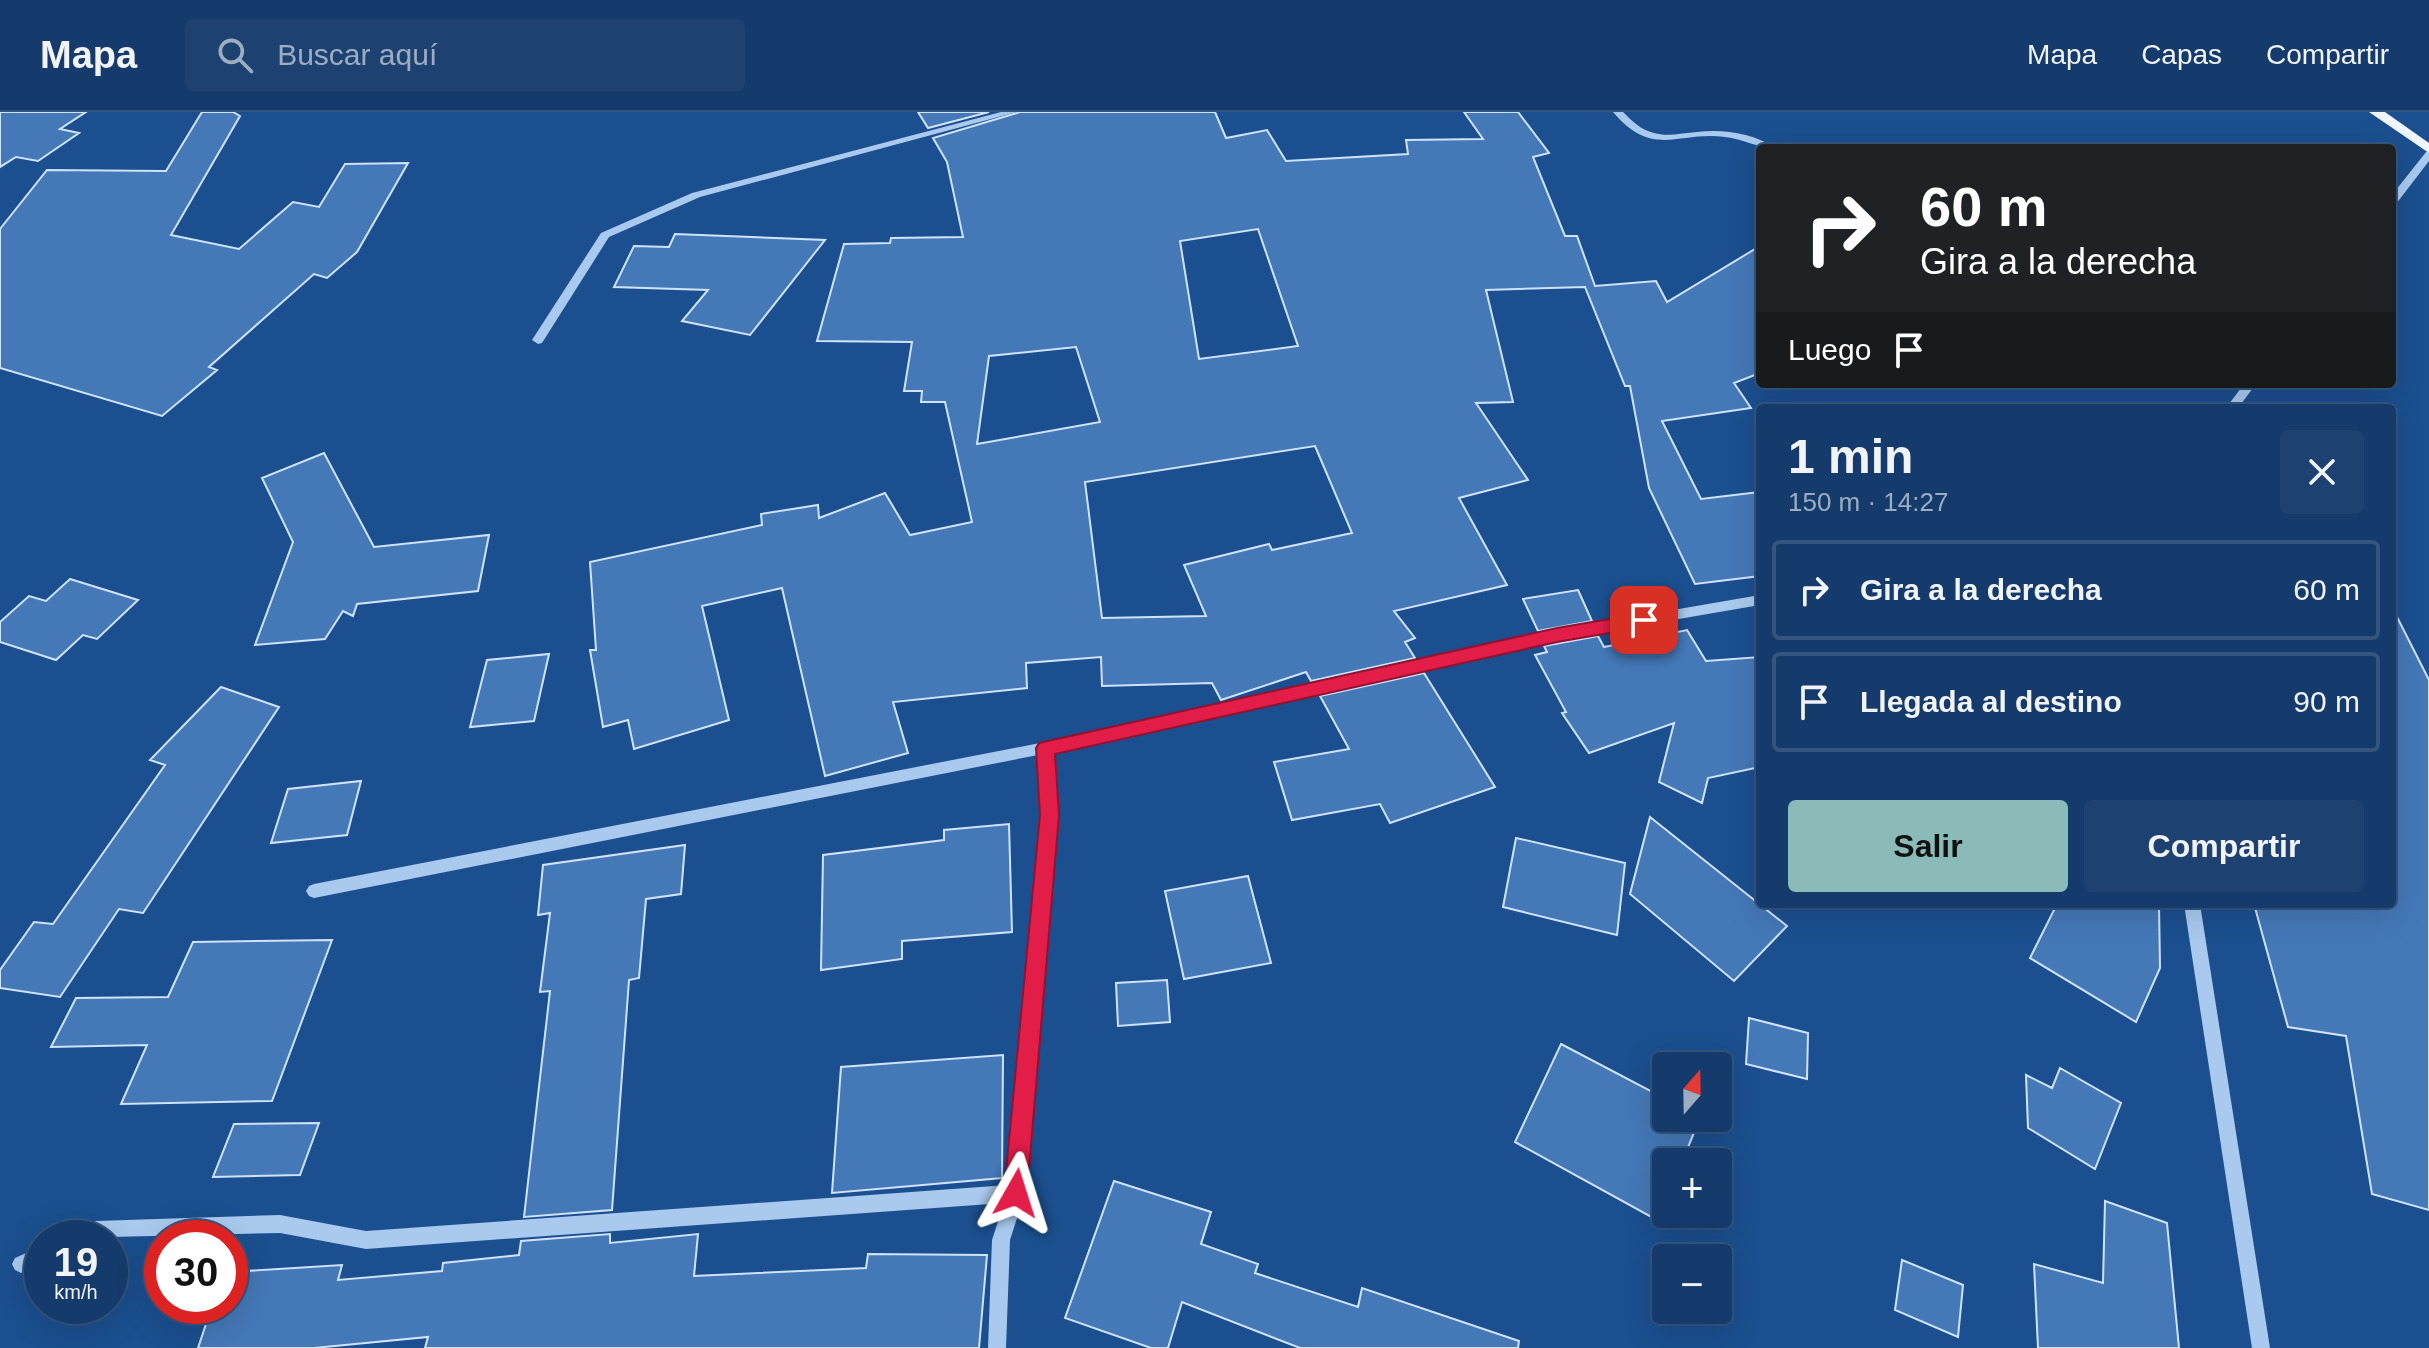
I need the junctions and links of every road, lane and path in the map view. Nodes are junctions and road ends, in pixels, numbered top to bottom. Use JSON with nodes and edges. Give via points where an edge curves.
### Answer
{"nodes":[{"id":1,"x":1012,"y":112,"type":"edge"},
{"id":2,"x":1618,"y":112,"type":"edge"},
{"id":3,"x":2376,"y":112,"type":"edge"},
{"id":4,"x":1760,"y":144,"type":"edge"},
{"id":5,"x":2429,"y":151,"type":"edge"},
{"id":6,"x":2396,"y":196,"type":"edge"},
{"id":7,"x":538,"y":340,"type":"dead end"},
{"id":8,"x":1756,"y":601,"type":"edge"},
{"id":9,"x":1045,"y":748,"type":"junction"},
{"id":10,"x":314,"y":891,"type":"dead end"},
{"id":11,"x":2193,"y":908,"type":"edge"},
{"id":12,"x":1016,"y":1193,"type":"junction"},
{"id":13,"x":128,"y":1229,"type":"edge"},
{"id":14,"x":24,"y":1263,"type":"edge"},
{"id":15,"x":21,"y":1264,"type":"dead end"},
{"id":16,"x":997,"y":1348,"type":"edge"},
{"id":17,"x":2261,"y":1348,"type":"edge"}],
"edges":[{"from":1,"to":7,"type":"street","via":[[696,195],[605,235]]},
{"from":2,"to":4,"type":"street","via":[[1651,138],[1718,133]]},
{"from":3,"to":5,"type":"main road"},
{"from":5,"to":6,"type":"street"},
{"from":8,"to":9,"type":"street","via":[[1557,635]]},
{"from":9,"to":10,"type":"street"},
{"from":9,"to":12,"type":"street","via":[[1050,815]]},
{"from":11,"to":17,"type":"street"},
{"from":12,"to":13,"type":"street","via":[[366,1240],[280,1224]]},
{"from":12,"to":16,"type":"street","via":[[1001,1240]]},
{"from":14,"to":15,"type":"street"}]}
